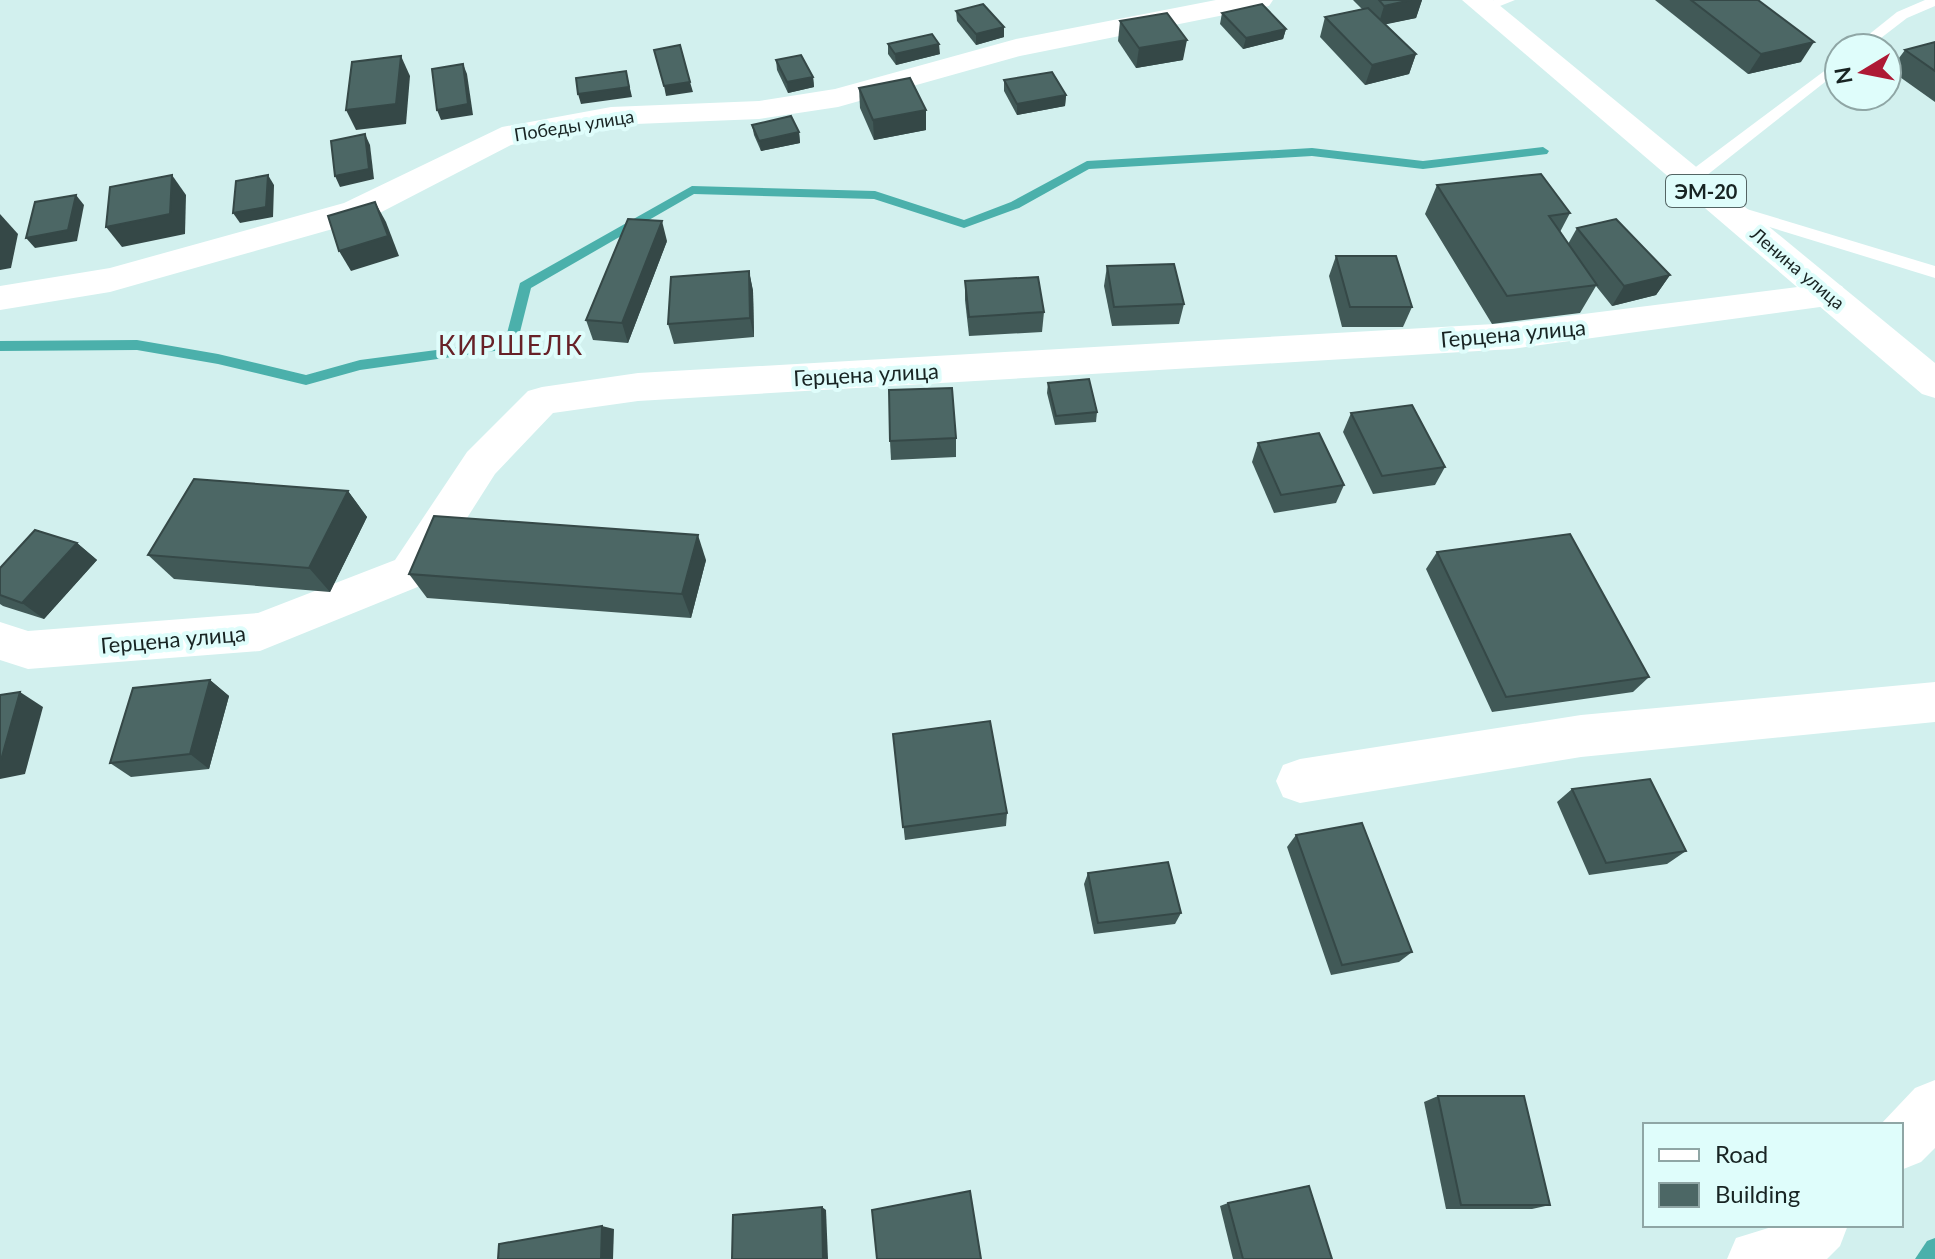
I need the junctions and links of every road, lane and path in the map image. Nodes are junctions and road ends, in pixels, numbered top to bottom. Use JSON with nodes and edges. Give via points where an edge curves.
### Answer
{"nodes":[{"id":1,"x":1259,"y":0,"type":"edge"},
{"id":2,"x":1935,"y":1,"type":"edge"},
{"id":3,"x":1490,"y":3,"type":"edge"},
{"id":4,"x":1880,"y":32,"type":"edge"},
{"id":5,"x":1823,"y":76,"type":"edge"},
{"id":6,"x":1691,"y":179,"type":"junction"},
{"id":7,"x":1726,"y":208,"type":"junction"},
{"id":8,"x":1935,"y":272,"type":"edge"},
{"id":9,"x":1829,"y":295,"type":"junction"},
{"id":10,"x":0,"y":298,"type":"edge"},
{"id":11,"x":1935,"y":384,"type":"edge"},
{"id":12,"x":0,"y":641,"type":"edge"},
{"id":13,"x":1935,"y":702,"type":"edge"},
{"id":14,"x":1300,"y":781,"type":"dead end"},
{"id":15,"x":1935,"y":1108,"type":"edge"},
{"id":16,"x":1903,"y":1140,"type":"edge"}],
"edges":[{"from":1,"to":10,"type":"street","name":"Победы улица","via":[[1016,48],[838,98],[759,110],[611,116],[502,137],[356,211],[110,280]]},
{"from":2,"to":4,"type":"lane"},
{"from":3,"to":6,"type":"street","name":"Ленина улица","number":"ЭМ-20"},
{"from":5,"to":6,"type":"lane"},
{"from":6,"to":7,"type":"street","name":"Ленина улица","number":"ЭМ-20"},
{"from":7,"to":8,"type":"lane"},
{"from":7,"to":9,"type":"street","name":"Ленина улица","number":"ЭМ-20"},
{"from":9,"to":11,"type":"street","name":"Ленина улица","number":"ЭМ-20"},
{"from":9,"to":12,"type":"street","name":"Герцена улица","via":[[1512,336],[638,387],[542,401],[481,463],[410,572],[260,632],[28,650]]},
{"from":13,"to":14,"type":"street","via":[[1581,736]]},
{"from":15,"to":16,"type":"street"}]}
